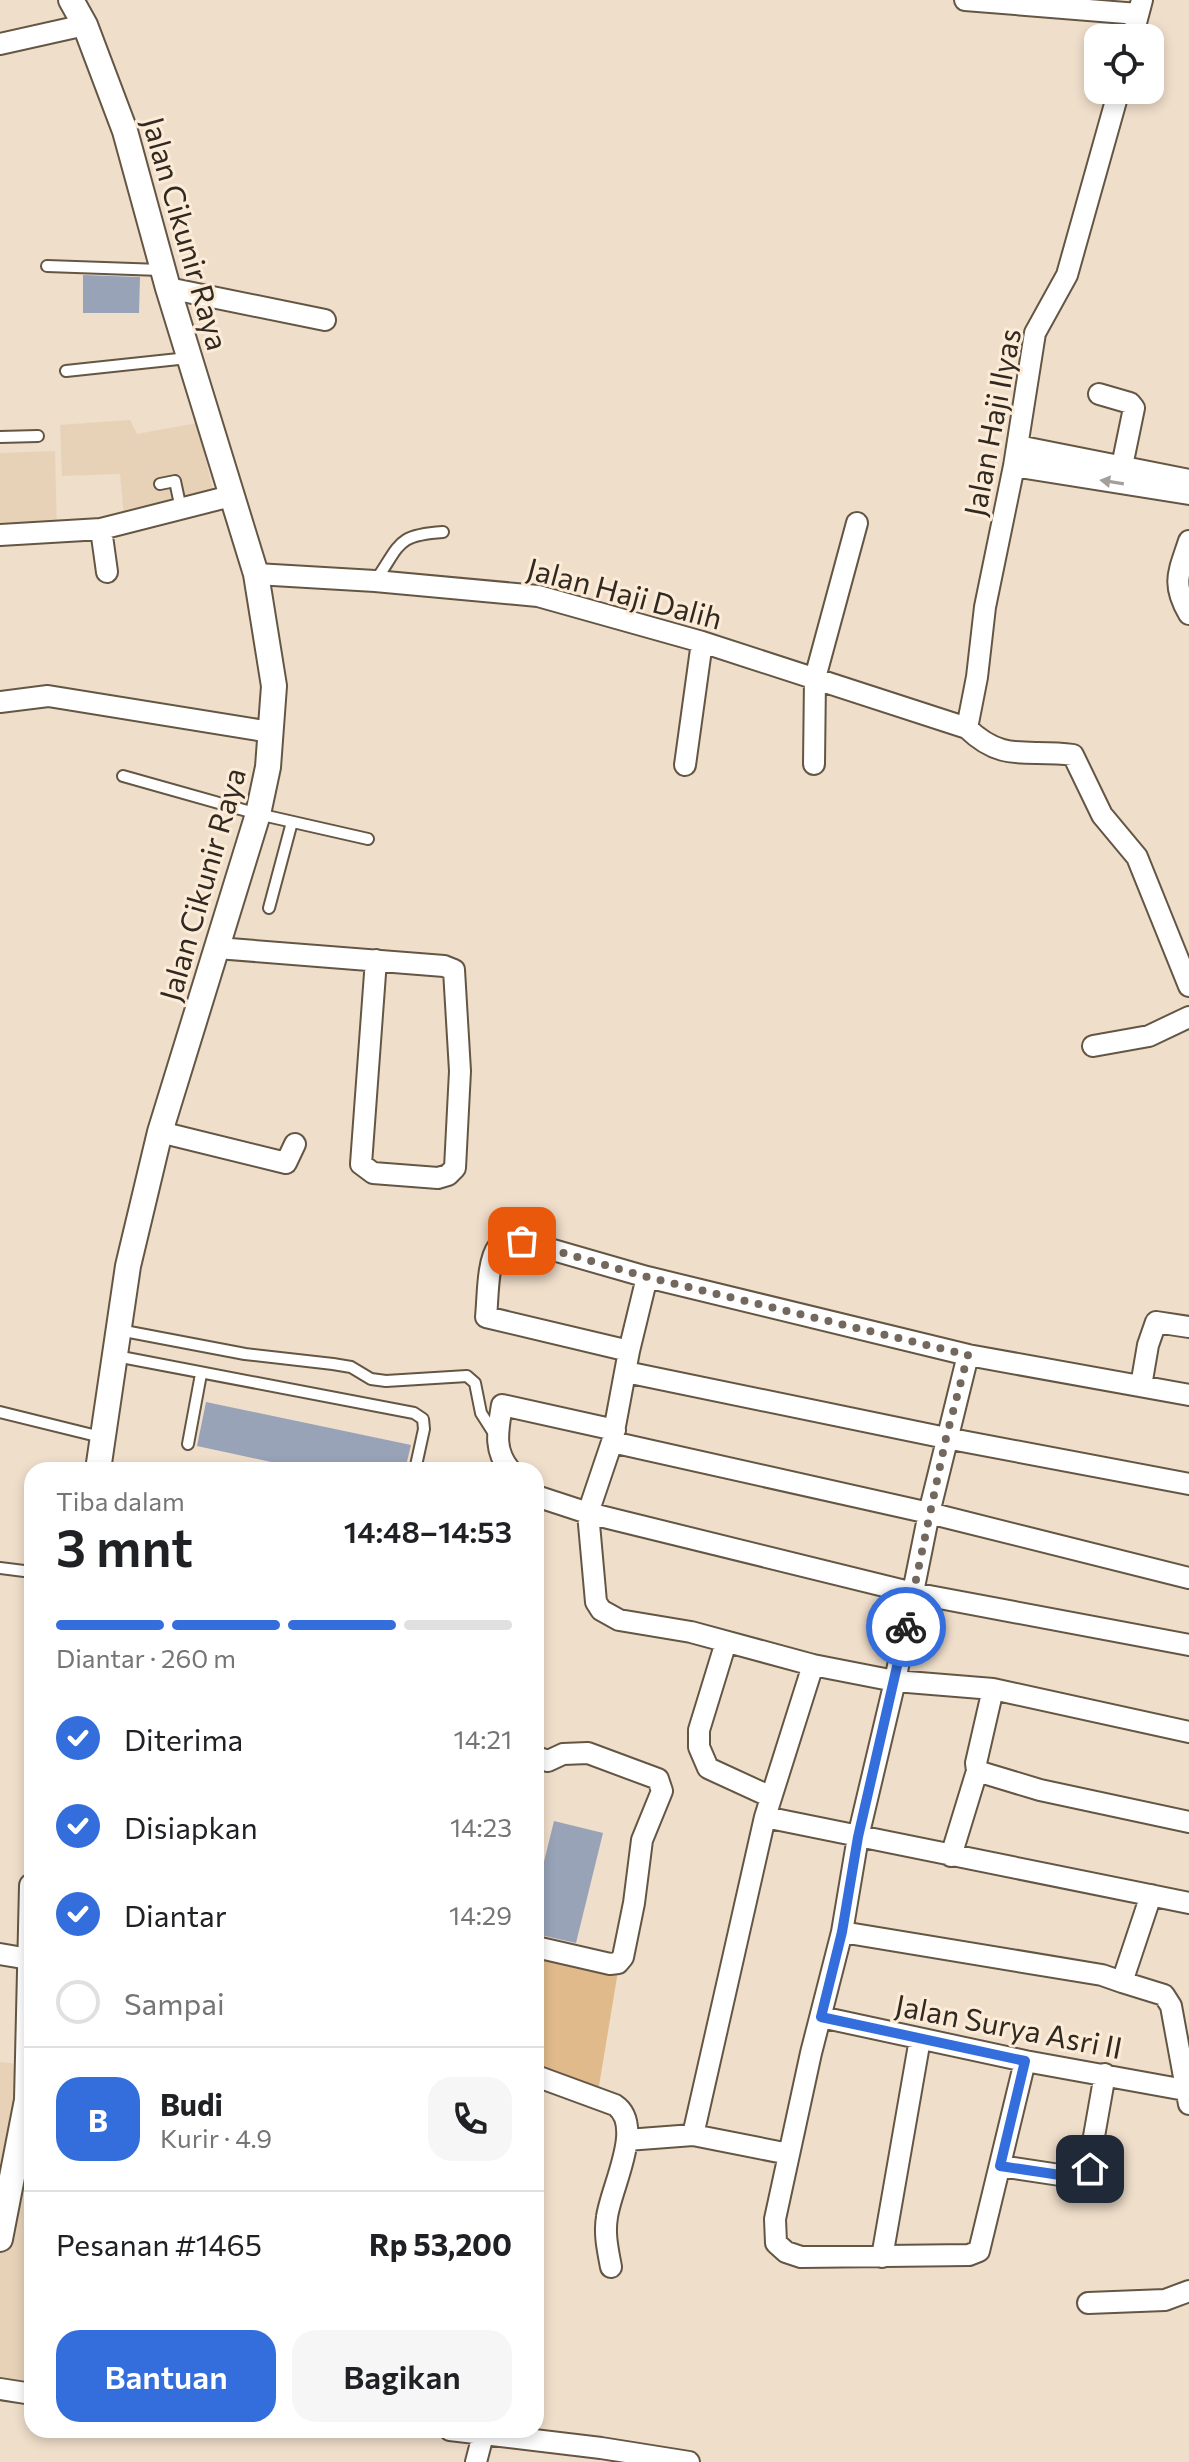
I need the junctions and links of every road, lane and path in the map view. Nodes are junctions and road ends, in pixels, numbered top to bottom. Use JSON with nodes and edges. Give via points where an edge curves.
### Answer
{"nodes":[{"id":1,"x":71,"y":0,"type":"edge"},
{"id":2,"x":965,"y":0,"type":"edge"},
{"id":3,"x":1140,"y":7,"type":"edge"},
{"id":4,"x":85,"y":25,"type":"junction"},
{"id":5,"x":0,"y":44,"type":"edge"},
{"id":6,"x":1115,"y":104,"type":"edge"},
{"id":7,"x":47,"y":266,"type":"dead end"},
{"id":8,"x":166,"y":279,"type":"junction"},
{"id":9,"x":325,"y":320,"type":"dead end"},
{"id":10,"x":190,"y":358,"type":"junction"},
{"id":11,"x":66,"y":371,"type":"dead end"},
{"id":12,"x":1099,"y":394,"type":"dead end"},
{"id":13,"x":38,"y":436,"type":"dead end"},
{"id":14,"x":0,"y":437,"type":"edge"},
{"id":15,"x":1016,"y":456,"type":"junction"},
{"id":16,"x":1122,"y":466,"type":"junction"},
{"id":17,"x":1189,"y":480,"type":"edge"},
{"id":18,"x":160,"y":484,"type":"dead end"},
{"id":19,"x":1189,"y":494,"type":"edge"},
{"id":20,"x":231,"y":496,"type":"junction"},
{"id":21,"x":181,"y":509,"type":"junction"},
{"id":22,"x":857,"y":523,"type":"dead end"},
{"id":23,"x":101,"y":529,"type":"junction"},
{"id":24,"x":443,"y":532,"type":"dead end"},
{"id":25,"x":0,"y":535,"type":"edge"},
{"id":26,"x":1189,"y":541,"type":"edge"},
{"id":27,"x":107,"y":572,"type":"dead end"},
{"id":28,"x":256,"y":574,"type":"junction"},
{"id":29,"x":375,"y":581,"type":"junction"},
{"id":30,"x":1186,"y":604,"type":"edge"},
{"id":31,"x":702,"y":642,"type":"junction"},
{"id":32,"x":815,"y":678,"type":"junction"},
{"id":33,"x":0,"y":702,"type":"edge"},
{"id":34,"x":967,"y":728,"type":"junction"},
{"id":35,"x":271,"y":732,"type":"junction"},
{"id":36,"x":814,"y":764,"type":"dead end"},
{"id":37,"x":685,"y":765,"type":"dead end"},
{"id":38,"x":123,"y":776,"type":"dead end"},
{"id":39,"x":258,"y":814,"type":"junction"},
{"id":40,"x":292,"y":822,"type":"junction"},
{"id":41,"x":368,"y":839,"type":"dead end"},
{"id":42,"x":269,"y":908,"type":"dead end"},
{"id":43,"x":217,"y":948,"type":"junction"},
{"id":44,"x":376,"y":960,"type":"junction"},
{"id":45,"x":1189,"y":986,"type":"edge"},
{"id":46,"x":1189,"y":1017,"type":"edge"},
{"id":47,"x":1093,"y":1046,"type":"dead end"},
{"id":48,"x":160,"y":1132,"type":"junction"},
{"id":49,"x":295,"y":1144,"type":"dead end"},
{"id":50,"x":647,"y":1277,"type":"junction"},
{"id":51,"x":1189,"y":1327,"type":"edge"},
{"id":52,"x":119,"y":1330,"type":"junction"},
{"id":53,"x":629,"y":1351,"type":"junction"},
{"id":54,"x":968,"y":1355,"type":"junction"},
{"id":55,"x":116,"y":1356,"type":"junction"},
{"id":56,"x":626,"y":1372,"type":"junction"},
{"id":57,"x":201,"y":1374,"type":"junction"},
{"id":58,"x":1141,"y":1386,"type":"junction"},
{"id":59,"x":1189,"y":1395,"type":"edge"},
{"id":60,"x":0,"y":1412,"type":"edge"},
{"id":61,"x":614,"y":1436,"type":"junction"},
{"id":62,"x":103,"y":1438,"type":"junction"},
{"id":63,"x":946,"y":1438,"type":"junction"},
{"id":64,"x":497,"y":1439,"type":"junction"},
{"id":65,"x":188,"y":1444,"type":"dead end"},
{"id":66,"x":99,"y":1462,"type":"edge"},
{"id":67,"x":417,"y":1462,"type":"edge"},
{"id":68,"x":503,"y":1462,"type":"edge"},
{"id":69,"x":1189,"y":1484,"type":"edge"},
{"id":70,"x":544,"y":1499,"type":"edge"},
{"id":71,"x":588,"y":1513,"type":"junction"},
{"id":72,"x":929,"y":1513,"type":"junction"},
{"id":73,"x":0,"y":1568,"type":"edge"},
{"id":74,"x":24,"y":1571,"type":"edge"},
{"id":75,"x":1189,"y":1578,"type":"edge"},
{"id":76,"x":913,"y":1593,"type":"junction"},
{"id":77,"x":726,"y":1642,"type":"junction"},
{"id":78,"x":1189,"y":1645,"type":"edge"},
{"id":79,"x":813,"y":1665,"type":"junction"},
{"id":80,"x":895,"y":1681,"type":"junction"},
{"id":81,"x":993,"y":1689,"type":"junction"},
{"id":82,"x":1189,"y":1732,"type":"edge"},
{"id":83,"x":544,"y":1760,"type":"edge"},
{"id":84,"x":977,"y":1771,"type":"junction"},
{"id":85,"x":771,"y":1797,"type":"junction"},
{"id":86,"x":765,"y":1817,"type":"junction"},
{"id":87,"x":1189,"y":1822,"type":"edge"},
{"id":88,"x":858,"y":1837,"type":"junction"},
{"id":89,"x":951,"y":1856,"type":"junction"},
{"id":90,"x":1151,"y":1895,"type":"junction"},
{"id":91,"x":1189,"y":1903,"type":"edge"},
{"id":92,"x":842,"y":1932,"type":"junction"},
{"id":93,"x":544,"y":1949,"type":"edge"},
{"id":94,"x":0,"y":1954,"type":"edge"},
{"id":95,"x":24,"y":1958,"type":"edge"},
{"id":96,"x":1122,"y":1982,"type":"junction"},
{"id":97,"x":821,"y":2017,"type":"junction"},
{"id":98,"x":920,"y":2039,"type":"junction"},
{"id":99,"x":1025,"y":2061,"type":"junction"},
{"id":100,"x":1105,"y":2074,"type":"junction"},
{"id":101,"x":544,"y":2079,"type":"edge"},
{"id":102,"x":1187,"y":2097,"type":"edge"},
{"id":103,"x":24,"y":2114,"type":"edge"},
{"id":104,"x":693,"y":2135,"type":"junction"},
{"id":105,"x":627,"y":2140,"type":"junction"},
{"id":106,"x":789,"y":2154,"type":"junction"},
{"id":107,"x":1000,"y":2166,"type":"junction"},
{"id":108,"x":1,"y":2224,"type":"edge"},
{"id":109,"x":882,"y":2257,"type":"junction"},
{"id":110,"x":611,"y":2267,"type":"dead end"},
{"id":111,"x":1189,"y":2291,"type":"edge"},
{"id":112,"x":1088,"y":2303,"type":"dead end"},
{"id":113,"x":0,"y":2389,"type":"edge"},
{"id":114,"x":24,"y":2393,"type":"edge"},
{"id":115,"x":482,"y":2438,"type":"edge"},
{"id":116,"x":510,"y":2438,"type":"edge"},
{"id":117,"x":476,"y":2462,"type":"edge"},
{"id":118,"x":689,"y":2462,"type":"edge"}],
"edges":[{"from":1,"to":4,"type":"street","name":"Jalan Cikunir Raya"},
{"from":2,"to":3,"type":"street"},
{"from":4,"to":5,"type":"street"},
{"from":4,"to":8,"type":"street","name":"Jalan Cikunir Raya","via":[[125,131]]},
{"from":6,"to":15,"type":"street","name":"Jalan Haji Ilyas","via":[[1067,275],[1035,333]]},
{"from":7,"to":8,"type":"lane"},
{"from":8,"to":9,"type":"street"},
{"from":8,"to":10,"type":"street","name":"Jalan Cikunir Raya"},
{"from":10,"to":11,"type":"lane"},
{"from":10,"to":20,"type":"street","name":"Jalan Cikunir Raya"},
{"from":12,"to":16,"type":"street","via":[[1134,408]]},
{"from":13,"to":14,"type":"lane"},
{"from":15,"to":16,"type":"street"},
{"from":19,"to":15,"type":"street","one_way":true},
{"from":15,"to":34,"type":"street","name":"Jalan Haji Ilyas"},
{"from":16,"to":17,"type":"street"},
{"from":18,"to":21,"type":"lane","via":[[175,481]]},
{"from":20,"to":21,"type":"street"},
{"from":20,"to":28,"type":"street","name":"Jalan Cikunir Raya"},
{"from":21,"to":23,"type":"street"},
{"from":22,"to":32,"type":"street"},
{"from":23,"to":25,"type":"street"},
{"from":23,"to":27,"type":"street"},
{"from":24,"to":29,"type":"lane","via":[[404,539]]},
{"from":26,"to":30,"type":"street","via":[[1178,575]]},
{"from":28,"to":29,"type":"street","name":"Jalan Haji Dalih"},
{"from":28,"to":35,"type":"street","name":"Jalan Cikunir Raya","via":[[274,686]]},
{"from":29,"to":31,"type":"street","name":"Jalan Haji Dalih","via":[[538,596]]},
{"from":31,"to":32,"type":"street","name":"Jalan Haji Dalih"},
{"from":31,"to":37,"type":"street"},
{"from":32,"to":34,"type":"street","name":"Jalan Haji Dalih"},
{"from":32,"to":36,"type":"street"},
{"from":33,"to":35,"type":"street","via":[[48,696]]},
{"from":34,"to":45,"type":"street","name":"Jalan Haji Dalih","via":[[983,744],[1003,751],[1073,755],[1102,815],[1137,857]]},
{"from":35,"to":39,"type":"street","name":"Jalan Cikunir Raya"},
{"from":38,"to":39,"type":"lane"},
{"from":39,"to":40,"type":"lane"},
{"from":39,"to":43,"type":"street","name":"Jalan Cikunir Raya"},
{"from":40,"to":41,"type":"lane"},
{"from":40,"to":42,"type":"lane"},
{"from":43,"to":44,"type":"street"},
{"from":43,"to":48,"type":"street","name":"Jalan Cikunir Raya"},
{"from":44,"to":44,"type":"street","via":[[444,966],[456,974],[457,1143],[453,1173],[443,1177],[373,1173],[361,1164]]},
{"from":46,"to":47,"type":"street","via":[[1149,1036]]},
{"from":48,"to":49,"type":"street","via":[[286,1163]]},
{"from":48,"to":52,"type":"street","name":"Jalan Cikunir Raya","via":[[128,1266]]},
{"from":50,"to":53,"type":"street"},
{"from":50,"to":53,"type":"street","via":[[522,1241],[506,1241],[493,1259],[486,1317]]},
{"from":50,"to":54,"type":"street"},
{"from":51,"to":58,"type":"street","via":[[1156,1322]]},
{"from":52,"to":55,"type":"street","name":"Jalan Cikunir Raya"},
{"from":52,"to":64,"type":"lane","via":[[245,1354],[342,1365],[386,1381],[467,1376],[475,1383],[481,1413]]},
{"from":53,"to":56,"type":"street"},
{"from":54,"to":58,"type":"street"},
{"from":54,"to":63,"type":"street"},
{"from":55,"to":57,"type":"lane"},
{"from":55,"to":62,"type":"street","name":"Jalan Cikunir Raya"},
{"from":56,"to":61,"type":"street"},
{"from":56,"to":63,"type":"street"},
{"from":57,"to":65,"type":"lane"},
{"from":57,"to":67,"type":"lane","via":[[414,1413],[423,1419],[424,1429]]},
{"from":58,"to":59,"type":"street"},
{"from":60,"to":62,"type":"lane"},
{"from":61,"to":64,"type":"street","via":[[502,1405]]},
{"from":61,"to":71,"type":"street"},
{"from":61,"to":72,"type":"street"},
{"from":62,"to":66,"type":"street","name":"Jalan Cikunir Raya"},
{"from":63,"to":69,"type":"street"},
{"from":63,"to":72,"type":"street"},
{"from":64,"to":68,"type":"street"},
{"from":70,"to":71,"type":"street"},
{"from":71,"to":76,"type":"street"},
{"from":71,"to":77,"type":"street","via":[[601,1610],[619,1620]]},
{"from":72,"to":75,"type":"street"},
{"from":72,"to":76,"type":"street"},
{"from":73,"to":74,"type":"lane"},
{"from":76,"to":78,"type":"street"},
{"from":76,"to":80,"type":"street"},
{"from":77,"to":79,"type":"street"},
{"from":77,"to":85,"type":"street","via":[[699,1730],[699,1747],[708,1768]]},
{"from":79,"to":80,"type":"street"},
{"from":79,"to":85,"type":"street"},
{"from":80,"to":81,"type":"street"},
{"from":80,"to":88,"type":"street"},
{"from":81,"to":82,"type":"street"},
{"from":81,"to":84,"type":"street"},
{"from":83,"to":93,"type":"street","via":[[588,1753],[658,1779],[662,1791],[642,1840],[623,1957],[610,1964]]},
{"from":84,"to":87,"type":"street"},
{"from":84,"to":89,"type":"street"},
{"from":85,"to":86,"type":"street"},
{"from":86,"to":88,"type":"street"},
{"from":86,"to":104,"type":"street"},
{"from":88,"to":89,"type":"street"},
{"from":88,"to":92,"type":"street"},
{"from":89,"to":90,"type":"street"},
{"from":90,"to":91,"type":"street"},
{"from":90,"to":96,"type":"street"},
{"from":92,"to":96,"type":"street"},
{"from":92,"to":97,"type":"street"},
{"from":94,"to":95,"type":"street"},
{"from":96,"to":102,"type":"street","via":[[1164,1995],[1171,2006]]},
{"from":97,"to":98,"type":"street","name":"Jalan Surya Asri II"},
{"from":97,"to":106,"type":"street"},
{"from":98,"to":99,"type":"street","name":"Jalan Surya Asri II"},
{"from":98,"to":109,"type":"street"},
{"from":99,"to":100,"type":"street","name":"Jalan Surya Asri II"},
{"from":99,"to":107,"type":"street"},
{"from":100,"to":102,"type":"street","name":"Jalan Surya Asri II"},
{"from":100,"to":107,"type":"street","via":[[1087,2176]]},
{"from":101,"to":105,"type":"street","via":[[624,2111]]},
{"from":103,"to":108,"type":"street"},
{"from":104,"to":105,"type":"street"},
{"from":104,"to":106,"type":"street"},
{"from":105,"to":110,"type":"street","via":[[607,2216]]},
{"from":106,"to":109,"type":"street","via":[[775,2219],[776,2243],[801,2257]]},
{"from":107,"to":109,"type":"street","via":[[979,2251]]},
{"from":111,"to":112,"type":"street","via":[[1165,2300]]},
{"from":113,"to":114,"type":"street"},
{"from":115,"to":117,"type":"street"},
{"from":116,"to":118,"type":"street"}]}
